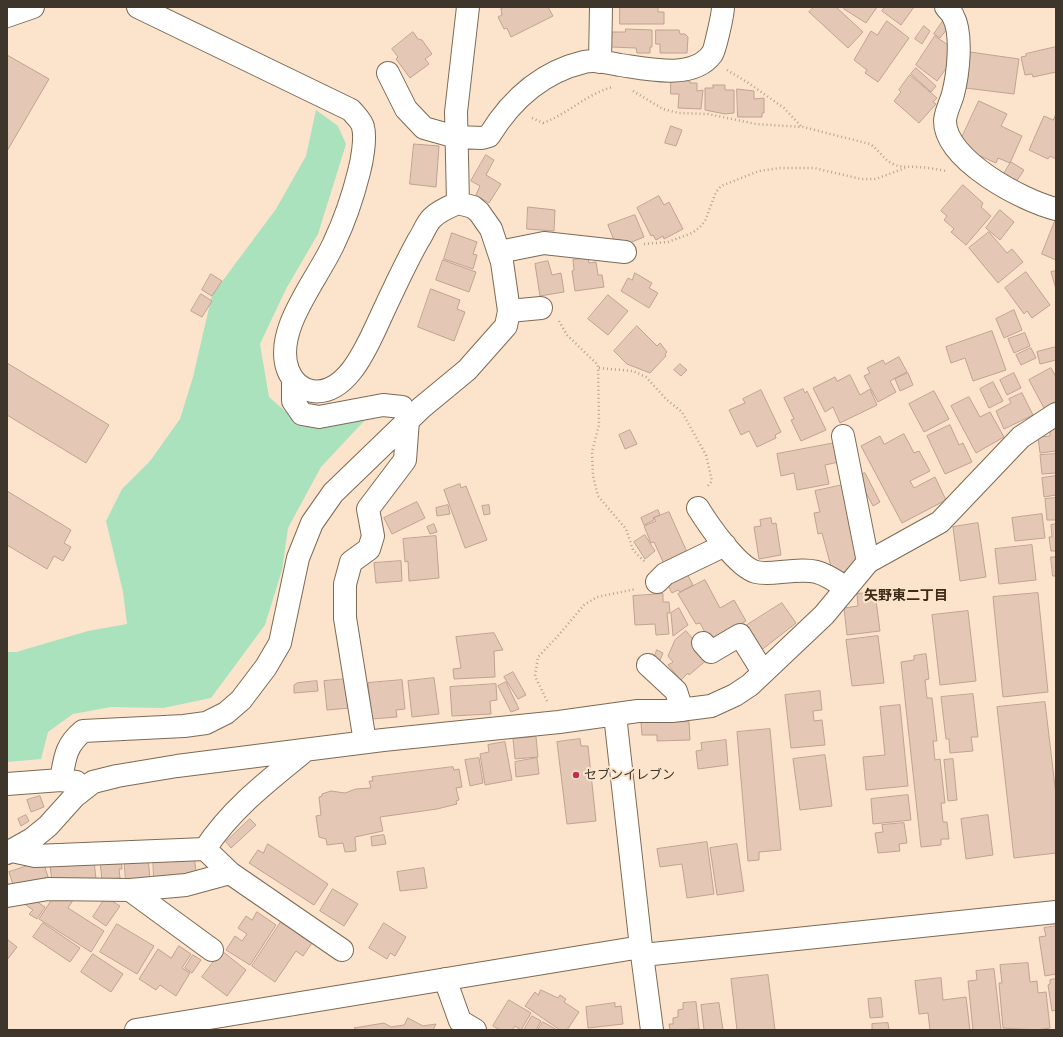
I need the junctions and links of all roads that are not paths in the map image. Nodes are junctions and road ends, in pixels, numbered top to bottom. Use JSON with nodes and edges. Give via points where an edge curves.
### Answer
{"nodes":[{"id":1,"x":33,"y":7,"type":"edge"},
{"id":2,"x":138,"y":7,"type":"edge"},
{"id":3,"x":468,"y":7,"type":"edge"},
{"id":4,"x":601,"y":7,"type":"edge"},
{"id":5,"x":723,"y":7,"type":"edge"},
{"id":6,"x":946,"y":7,"type":"edge"},
{"id":7,"x":7,"y":16,"type":"edge"},
{"id":8,"x":600,"y":62,"type":"junction"},
{"id":9,"x":388,"y":73,"type":"dead end"},
{"id":10,"x":456,"y":137,"type":"junction"},
{"id":11,"x":458,"y":203,"type":"junction"},
{"id":12,"x":1056,"y":209,"type":"edge"},
{"id":13,"x":499,"y":252,"type":"junction"},
{"id":14,"x":625,"y":252,"type":"road end"},
{"id":15,"x":541,"y":308,"type":"road end"},
{"id":16,"x":510,"y":311,"type":"junction"},
{"id":17,"x":293,"y":379,"type":"junction"},
{"id":18,"x":1056,"y":414,"type":"edge"},
{"id":19,"x":408,"y":420,"type":"junction"},
{"id":20,"x":843,"y":436,"type":"dead end"},
{"id":21,"x":698,"y":508,"type":"road end"},
{"id":22,"x":725,"y":545,"type":"junction"},
{"id":23,"x":868,"y":562,"type":"junction"},
{"id":24,"x":659,"y":580,"type":"road end"},
{"id":25,"x":846,"y":588,"type":"junction"},
{"id":26,"x":702,"y":643,"type":"dead end"},
{"id":27,"x":648,"y":665,"type":"dead end"},
{"id":28,"x":763,"y":672,"type":"junction"},
{"id":29,"x":682,"y":710,"type":"junction"},
{"id":30,"x":615,"y":715,"type":"junction"},
{"id":31,"x":365,"y":742,"type":"junction"},
{"id":32,"x":306,"y":750,"type":"junction"},
{"id":33,"x":61,"y":780,"type":"junction"},
{"id":34,"x":93,"y":782,"type":"junction"},
{"id":35,"x":7,"y":784,"type":"edge"},
{"id":36,"x":205,"y":849,"type":"junction"},
{"id":37,"x":10,"y":852,"type":"edge"},
{"id":38,"x":230,"y":873,"type":"junction"},
{"id":39,"x":130,"y":890,"type":"junction"},
{"id":40,"x":7,"y":896,"type":"edge"},
{"id":41,"x":1056,"y":912,"type":"edge"},
{"id":42,"x":212,"y":950,"type":"dead end"},
{"id":43,"x":342,"y":950,"type":"dead end"},
{"id":44,"x":642,"y":951,"type":"junction"},
{"id":45,"x":445,"y":979,"type":"junction"},
{"id":46,"x":238,"y":1021,"type":"edge"},
{"id":47,"x":136,"y":1030,"type":"edge"},
{"id":48,"x":475,"y":1030,"type":"edge"},
{"id":49,"x":652,"y":1030,"type":"edge"}],
"edges":[{"from":1,"to":7,"type":"street"},
{"from":2,"to":17,"type":"street","via":[[351,110],[363,126],[362,157],[352,198],[334,244],[287,334],[284,348],[288,370]]},
{"from":3,"to":10,"type":"street","via":[[456,112]]},
{"from":4,"to":8,"type":"street"},
{"from":5,"to":8,"type":"street","via":[[713,54],[694,68],[652,70]]},
{"from":6,"to":12,"type":"street","via":[[954,17],[958,39],[958,64],[945,121],[952,144],[984,173],[1018,195]]},
{"from":8,"to":10,"type":"street","via":[[586,61],[541,79],[523,92],[489,136]]},
{"from":9,"to":10,"type":"street","via":[[415,120],[424,128]]},
{"from":10,"to":11,"type":"street"},
{"from":11,"to":13,"type":"street","via":[[473,207],[485,218]]},
{"from":11,"to":17,"type":"street","via":[[442,210],[431,219],[411,254],[374,332],[348,377],[324,391],[305,390]]},
{"from":13,"to":14,"type":"street","via":[[544,243]]},
{"from":13,"to":16,"type":"street"},
{"from":15,"to":16,"type":"street"},
{"from":16,"to":19,"type":"street","via":[[506,326],[472,365]]},
{"from":17,"to":19,"type":"street","via":[[292,401],[302,414],[319,417],[383,405],[402,407]]},
{"from":18,"to":23,"type":"street","via":[[1022,437],[940,522]]},
{"from":19,"to":31,"type":"street","via":[[405,460],[368,509],[372,536],[369,548],[351,562],[344,584],[345,618]]},
{"from":19,"to":33,"type":"street","via":[[333,493],[312,523],[298,558],[280,643],[241,700],[226,713],[206,723],[84,731],[67,749]]},
{"from":20,"to":23,"type":"street"},
{"from":21,"to":22,"type":"street"},
{"from":22,"to":24,"type":"street","via":[[665,574]]},
{"from":22,"to":25,"type":"street","via":[[743,565],[756,572],[808,570],[826,574]]},
{"from":23,"to":25,"type":"street"},
{"from":25,"to":28,"type":"street","via":[[824,615]]},
{"from":26,"to":28,"type":"street","via":[[711,652],[740,635]]},
{"from":27,"to":29,"type":"street","via":[[676,691]]},
{"from":28,"to":29,"type":"street","via":[[735,695],[711,706]]},
{"from":29,"to":30,"type":"street","via":[[638,711]]},
{"from":30,"to":31,"type":"street"},
{"from":30,"to":44,"type":"street"},
{"from":31,"to":32,"type":"street"},
{"from":32,"to":34,"type":"street","via":[[177,766]]},
{"from":32,"to":36,"type":"street","via":[[259,789],[225,822]]},
{"from":33,"to":34,"type":"street"},
{"from":33,"to":35,"type":"street"},
{"from":34,"to":37,"type":"street","via":[[48,826]]},
{"from":36,"to":37,"type":"street","via":[[35,856]]},
{"from":36,"to":38,"type":"street"},
{"from":38,"to":39,"type":"street","via":[[186,885]]},
{"from":38,"to":43,"type":"street"},
{"from":39,"to":40,"type":"street","via":[[48,888]]},
{"from":39,"to":42,"type":"street"},
{"from":41,"to":44,"type":"street"},
{"from":44,"to":45,"type":"street"},
{"from":44,"to":49,"type":"street"},
{"from":45,"to":46,"type":"street"},
{"from":45,"to":48,"type":"street","via":[[460,1021]]},
{"from":46,"to":47,"type":"street"}]}
